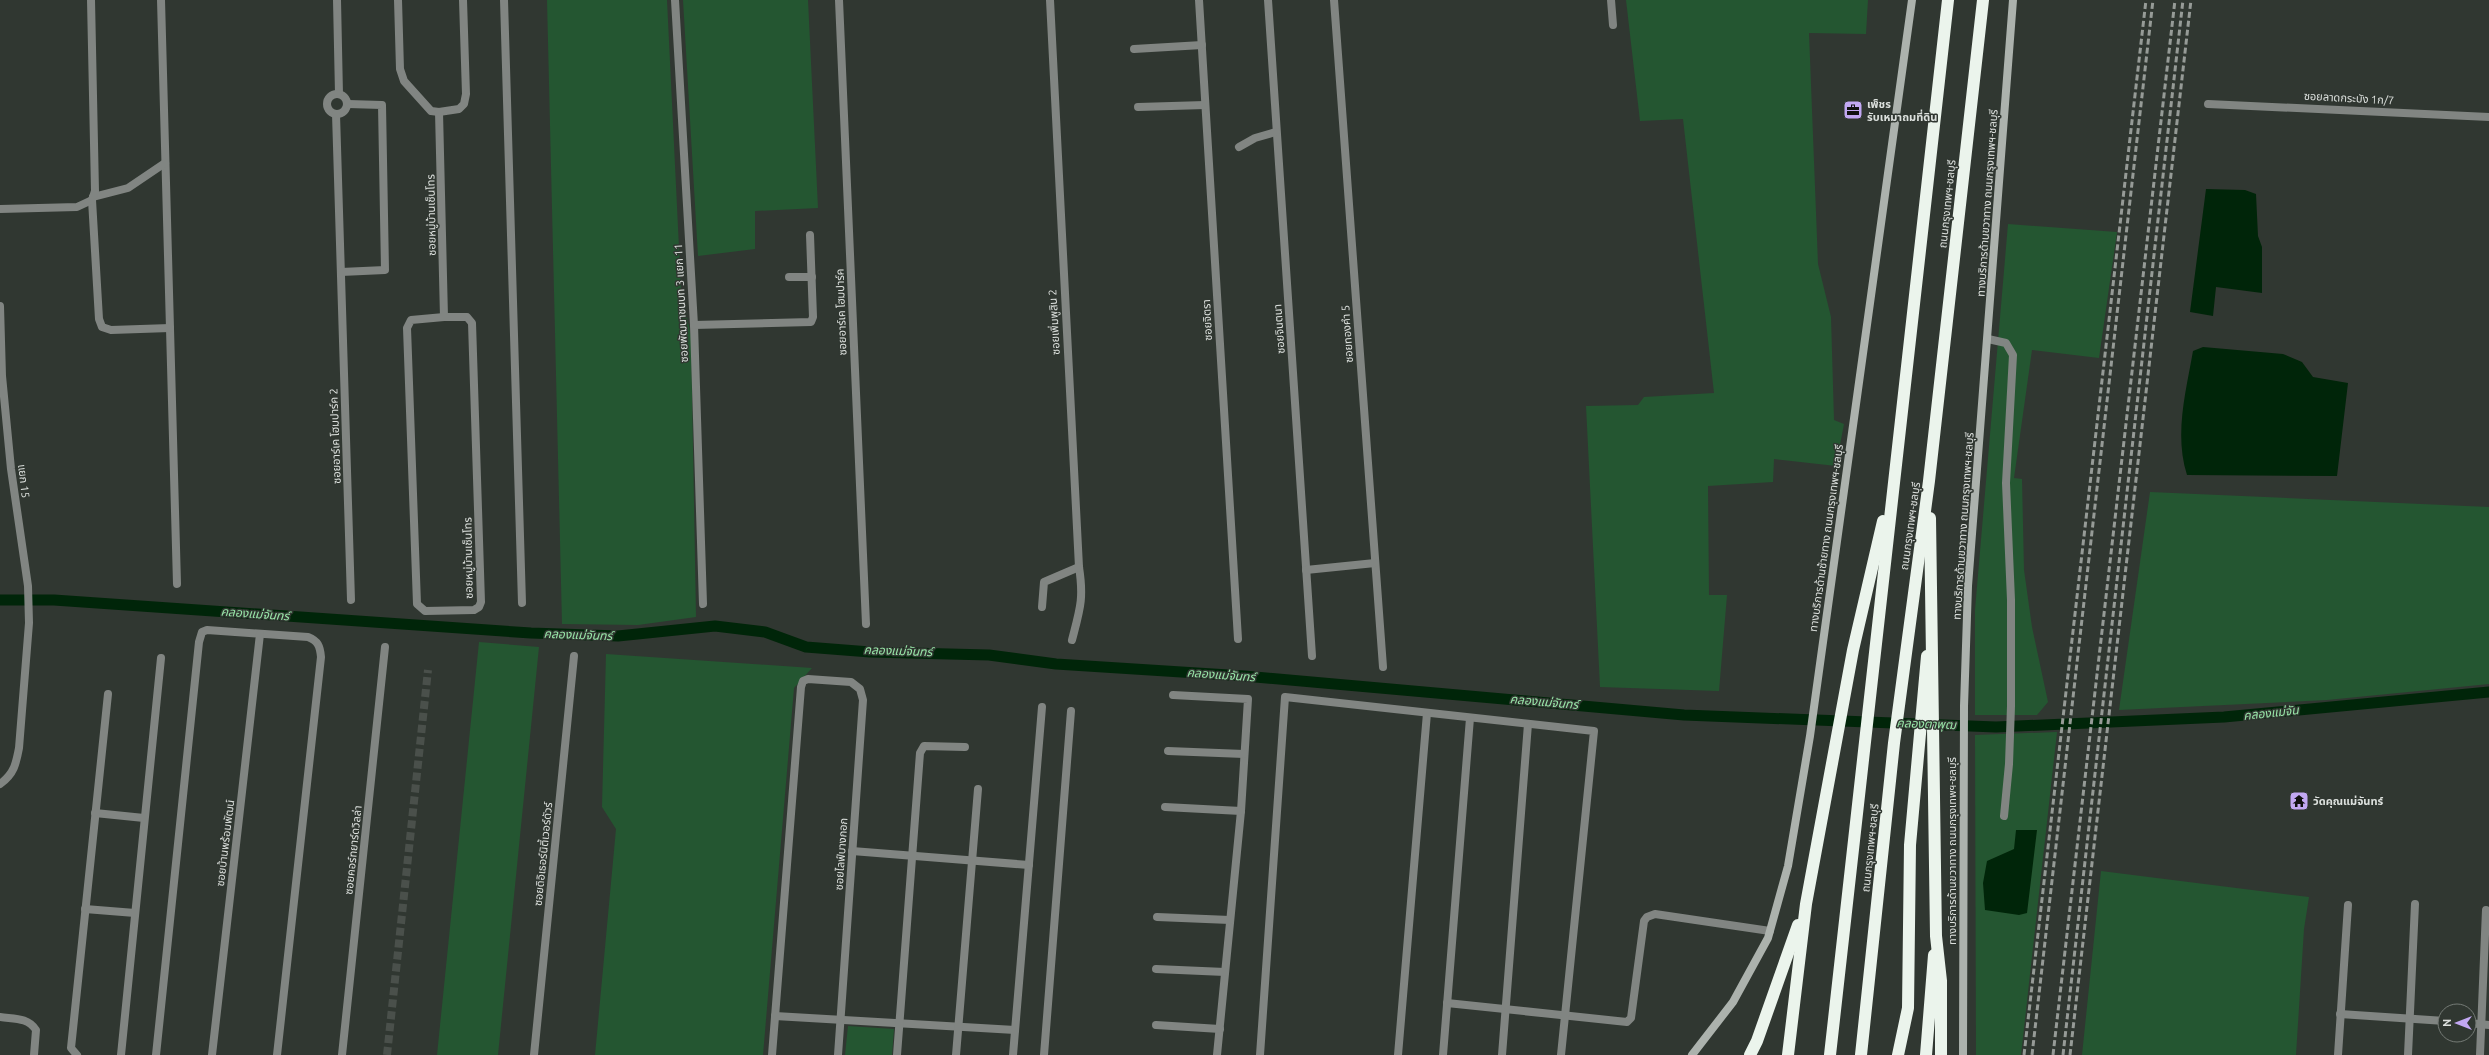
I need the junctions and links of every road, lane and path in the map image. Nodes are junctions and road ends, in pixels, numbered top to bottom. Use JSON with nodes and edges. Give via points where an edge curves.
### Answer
{"nodes":[{"id":1,"x":91,"y":0,"type":"edge"},
{"id":2,"x":161,"y":0,"type":"edge"},
{"id":3,"x":337,"y":0,"type":"edge"},
{"id":4,"x":398,"y":0,"type":"edge"},
{"id":5,"x":463,"y":0,"type":"edge"},
{"id":6,"x":504,"y":0,"type":"edge"},
{"id":7,"x":675,"y":0,"type":"edge"},
{"id":8,"x":838,"y":0,"type":"edge"},
{"id":9,"x":1050,"y":0,"type":"edge"},
{"id":10,"x":1199,"y":0,"type":"edge"},
{"id":11,"x":1268,"y":0,"type":"edge"},
{"id":12,"x":1334,"y":0,"type":"edge"},
{"id":13,"x":1611,"y":0,"type":"edge"},
{"id":14,"x":1912,"y":0,"type":"edge"},
{"id":15,"x":1948,"y":0,"type":"edge"},
{"id":16,"x":1983,"y":0,"type":"edge"},
{"id":17,"x":2013,"y":0,"type":"edge"},
{"id":18,"x":1613,"y":25,"type":"dead end"},
{"id":19,"x":1202,"y":45,"type":"junction"},
{"id":20,"x":1134,"y":49,"type":"dead end"},
{"id":21,"x":339,"y":94,"type":"junction"},
{"id":22,"x":348,"y":104,"type":"junction"},
{"id":23,"x":2208,"y":104,"type":"dead end"},
{"id":24,"x":1205,"y":105,"type":"junction"},
{"id":25,"x":1138,"y":107,"type":"dead end"},
{"id":26,"x":439,"y":112,"type":"junction"},
{"id":27,"x":336,"y":114,"type":"junction"},
{"id":28,"x":2489,"y":117,"type":"edge"},
{"id":29,"x":1276,"y":132,"type":"junction"},
{"id":30,"x":1239,"y":147,"type":"dead end"},
{"id":31,"x":165,"y":163,"type":"junction"},
{"id":32,"x":93,"y":198,"type":"junction"},
{"id":33,"x":0,"y":209,"type":"edge"},
{"id":34,"x":810,"y":235,"type":"dead end"},
{"id":35,"x":341,"y":272,"type":"junction"},
{"id":36,"x":812,"y":276,"type":"junction"},
{"id":37,"x":789,"y":277,"type":"dead end"},
{"id":38,"x":0,"y":306,"type":"edge"},
{"id":39,"x":444,"y":317,"type":"junction"},
{"id":40,"x":694,"y":325,"type":"junction"},
{"id":41,"x":170,"y":328,"type":"junction"},
{"id":42,"x":1988,"y":339,"type":"junction"},
{"id":43,"x":1,"y":376,"type":"edge"},
{"id":44,"x":1895,"y":469,"type":"junction"},
{"id":45,"x":1929,"y":481,"type":"junction"},
{"id":46,"x":1375,"y":563,"type":"junction"},
{"id":47,"x":1079,"y":566,"type":"junction"},
{"id":48,"x":1306,"y":570,"type":"junction"},
{"id":49,"x":177,"y":584,"type":"dead end"},
{"id":50,"x":351,"y":600,"type":"dead end"},
{"id":51,"x":522,"y":603,"type":"dead end"},
{"id":52,"x":703,"y":604,"type":"dead end"},
{"id":53,"x":1042,"y":607,"type":"dead end"},
{"id":54,"x":1932,"y":619,"type":"junction"},
{"id":55,"x":866,"y":624,"type":"dead end"},
{"id":56,"x":260,"y":634,"type":"junction"},
{"id":57,"x":1238,"y":639,"type":"dead end"},
{"id":58,"x":1072,"y":640,"type":"dead end"},
{"id":59,"x":385,"y":647,"type":"dead end"},
{"id":60,"x":574,"y":656,"type":"dead end"},
{"id":61,"x":1312,"y":656,"type":"dead end"},
{"id":62,"x":161,"y":658,"type":"dead end"},
{"id":63,"x":1383,"y":667,"type":"dead end"},
{"id":64,"x":108,"y":694,"type":"dead end"},
{"id":65,"x":1173,"y":695,"type":"dead end"},
{"id":66,"x":1042,"y":707,"type":"dead end"},
{"id":67,"x":1071,"y":711,"type":"dead end"},
{"id":68,"x":1427,"y":713,"type":"junction"},
{"id":69,"x":1470,"y":718,"type":"junction"},
{"id":70,"x":1528,"y":724,"type":"junction"},
{"id":71,"x":965,"y":747,"type":"dead end"},
{"id":72,"x":1168,"y":751,"type":"dead end"},
{"id":73,"x":1244,"y":754,"type":"junction"},
{"id":74,"x":0,"y":784,"type":"edge"},
{"id":75,"x":978,"y":789,"type":"dead end"},
{"id":76,"x":1165,"y":807,"type":"dead end"},
{"id":77,"x":1241,"y":811,"type":"junction"},
{"id":78,"x":95,"y":813,"type":"junction"},
{"id":79,"x":2004,"y":816,"type":"dead end"},
{"id":80,"x":144,"y":818,"type":"junction"},
{"id":81,"x":852,"y":851,"type":"junction"},
{"id":82,"x":913,"y":856,"type":"junction"},
{"id":83,"x":972,"y":861,"type":"junction"},
{"id":84,"x":1029,"y":865,"type":"junction"},
{"id":85,"x":1806,"y":904,"type":"junction"},
{"id":86,"x":2415,"y":904,"type":"dead end"},
{"id":87,"x":2348,"y":905,"type":"dead end"},
{"id":88,"x":85,"y":909,"type":"junction"},
{"id":89,"x":2486,"y":910,"type":"dead end"},
{"id":90,"x":135,"y":913,"type":"junction"},
{"id":91,"x":1157,"y":917,"type":"dead end"},
{"id":92,"x":1230,"y":920,"type":"junction"},
{"id":93,"x":1770,"y":931,"type":"junction"},
{"id":94,"x":1936,"y":936,"type":"junction"},
{"id":95,"x":1156,"y":969,"type":"dead end"},
{"id":96,"x":1225,"y":972,"type":"junction"},
{"id":97,"x":1447,"y":1003,"type":"junction"},
{"id":98,"x":1506,"y":1010,"type":"junction"},
{"id":99,"x":2340,"y":1014,"type":"junction"},
{"id":100,"x":775,"y":1016,"type":"junction"},
{"id":101,"x":1565,"y":1016,"type":"junction"},
{"id":102,"x":0,"y":1017,"type":"edge"},
{"id":103,"x":2409,"y":1018,"type":"junction"},
{"id":104,"x":840,"y":1020,"type":"junction"},
{"id":105,"x":2437,"y":1020,"type":"edge"},
{"id":106,"x":900,"y":1023,"type":"junction"},
{"id":107,"x":1156,"y":1025,"type":"dead end"},
{"id":108,"x":2485,"y":1025,"type":"edge"},
{"id":109,"x":959,"y":1027,"type":"junction"},
{"id":110,"x":1220,"y":1029,"type":"junction"},
{"id":111,"x":1015,"y":1030,"type":"junction"},
{"id":112,"x":34,"y":1055,"type":"edge"},
{"id":113,"x":77,"y":1055,"type":"edge"},
{"id":114,"x":121,"y":1055,"type":"edge"},
{"id":115,"x":156,"y":1055,"type":"edge"},
{"id":116,"x":212,"y":1055,"type":"edge"},
{"id":117,"x":277,"y":1055,"type":"edge"},
{"id":118,"x":342,"y":1055,"type":"edge"},
{"id":119,"x":534,"y":1055,"type":"edge"},
{"id":120,"x":772,"y":1055,"type":"edge"},
{"id":121,"x":838,"y":1055,"type":"edge"},
{"id":122,"x":897,"y":1055,"type":"edge"},
{"id":123,"x":956,"y":1055,"type":"edge"},
{"id":124,"x":1013,"y":1055,"type":"edge"},
{"id":125,"x":1044,"y":1055,"type":"edge"},
{"id":126,"x":1217,"y":1055,"type":"edge"},
{"id":127,"x":1260,"y":1055,"type":"edge"},
{"id":128,"x":1398,"y":1055,"type":"edge"},
{"id":129,"x":1443,"y":1055,"type":"edge"},
{"id":130,"x":1502,"y":1055,"type":"edge"},
{"id":131,"x":1561,"y":1055,"type":"edge"},
{"id":132,"x":1692,"y":1055,"type":"edge"},
{"id":133,"x":1750,"y":1055,"type":"edge"},
{"id":134,"x":1788,"y":1055,"type":"edge"},
{"id":135,"x":1830,"y":1055,"type":"edge"},
{"id":136,"x":1861,"y":1055,"type":"edge"},
{"id":137,"x":1898,"y":1055,"type":"edge"},
{"id":138,"x":1926,"y":1055,"type":"edge"},
{"id":139,"x":1941,"y":1055,"type":"edge"},
{"id":140,"x":1963,"y":1055,"type":"edge"},
{"id":141,"x":2338,"y":1055,"type":"edge"},
{"id":142,"x":2408,"y":1055,"type":"edge"},
{"id":143,"x":2480,"y":1055,"type":"edge"}],
"edges":[{"from":1,"to":32,"type":"street","via":[[95,191]]},
{"from":2,"to":31,"type":"street"},
{"from":3,"to":21,"type":"street"},
{"from":4,"to":26,"type":"street","via":[[400,69],[404,81],[431,111]]},
{"from":5,"to":26,"type":"street","via":[[466,94],[464,104],[459,109]]},
{"from":6,"to":51,"type":"street"},
{"from":7,"to":40,"type":"street","name":"ซอยพัฒนาชนบท 3 แยก 11"},
{"from":8,"to":55,"type":"street","name":"ซอยอาร์เค โฮมปาร์ค"},
{"from":9,"to":47,"type":"street","name":"ซอยเพิ่มพูสิน 2"},
{"from":10,"to":19,"type":"street","name":"ซอยจิตรา"},
{"from":11,"to":29,"type":"street","name":"ซอยจินตนา"},
{"from":12,"to":46,"type":"street","name":"ซอยทองคำ 5"},
{"from":13,"to":18,"type":"street"},
{"from":14,"to":93,"type":"main road","name":"ทางบริการด้านซ้ายทาง ถนนกรุงเทพฯ-ชลบุรี","via":[[1810,736],[1788,866]]},
{"from":15,"to":44,"type":"highway","name":"ถนนกรุงเทพฯ-ชลบุรี"},
{"from":16,"to":45,"type":"highway","name":"ถนนกรุงเทพฯ-ชลบุรี"},
{"from":17,"to":42,"type":"main road","name":"ทางบริการด้านขวาทาง ถนนกรุงเทพฯ-ชลบุรี"},
{"from":19,"to":20,"type":"street"},
{"from":19,"to":24,"type":"street","name":"ซอยจิตรา"},
{"from":21,"to":22,"type":"street","via":[[345,97]]},
{"from":21,"to":27,"type":"street","name":"ซอยอาร์เค โฮมปาร์ค 2","via":[[333,94],[327,102],[328,109]]},
{"from":22,"to":27,"type":"street","via":[[343,113]]},
{"from":22,"to":35,"type":"street","via":[[382,105],[386,270]]},
{"from":23,"to":28,"type":"street","name":"ซอยลาดกระบัง 1ก/7"},
{"from":24,"to":25,"type":"street"},
{"from":24,"to":57,"type":"street","name":"ซอยจิตรา"},
{"from":26,"to":39,"type":"street","name":"ซอยหมู่บ้านเซ็นโทร"},
{"from":27,"to":35,"type":"street","name":"ซอยอาร์เค โฮมปาร์ค 2"},
{"from":29,"to":30,"type":"street","via":[[1255,138]]},
{"from":29,"to":48,"type":"street","name":"ซอยจินตนา"},
{"from":31,"to":32,"type":"street","via":[[128,188]]},
{"from":31,"to":41,"type":"street"},
{"from":32,"to":33,"type":"street","via":[[77,207]]},
{"from":32,"to":41,"type":"street","via":[[99,319],[102,327],[111,330]]},
{"from":34,"to":36,"type":"street"},
{"from":35,"to":50,"type":"street","name":"ซอยอาร์เค โฮมปาร์ค 2"},
{"from":36,"to":37,"type":"street"},
{"from":36,"to":40,"type":"street","via":[[813,320],[808,323]]},
{"from":38,"to":43,"type":"street","name":"แยก 15"},
{"from":39,"to":39,"type":"street","name":"ซอยหมู่บ้านเซ็นโทร","via":[[411,320],[407,328],[417,604],[425,611],[474,610],[481,602],[472,323],[467,317]]},
{"from":40,"to":52,"type":"street","name":"ซอยพัฒนาชนบท 3 แยก 11"},
{"from":41,"to":49,"type":"street"},
{"from":42,"to":79,"type":"street","via":[[2006,343],[2013,355],[2006,483],[2011,600],[2011,706]]},
{"from":42,"to":140,"type":"main road","name":"ทางบริการด้านขวาทาง ถนนกรุงเทพฯ-ชลบุรี","via":[[1968,586],[1964,706]]},
{"from":43,"to":74,"type":"street","name":"แยก 15","via":[[28,586],[29,623],[19,748],[15,768]]},
{"from":44,"to":85,"type":"highway","via":[[1844,699]]},
{"from":44,"to":135,"type":"highway","name":"ถนนกรุงเทพฯ-ชลบุรี"},
{"from":45,"to":54,"type":"highway"},
{"from":45,"to":136,"type":"highway","name":"ถนนกรุงเทพฯ-ชลบุรี","via":[[1894,743]]},
{"from":46,"to":48,"type":"street"},
{"from":46,"to":63,"type":"street","name":"ซอยทองคำ 5"},
{"from":47,"to":53,"type":"street","via":[[1044,582]]},
{"from":47,"to":58,"type":"street","name":"ซอยเพิ่มพูสิน 2","via":[[1082,599]]},
{"from":48,"to":61,"type":"street","name":"ซอยจินตนา"},
{"from":54,"to":94,"type":"highway"},
{"from":54,"to":137,"type":"highway","via":[[1921,704],[1910,845],[1907,1015]]},
{"from":56,"to":115,"type":"street","via":[[207,630],[200,636]]},
{"from":56,"to":116,"type":"street","name":"ซอยบ้านพร้อมพัฒน์"},
{"from":56,"to":117,"type":"street","via":[[308,637],[315,640],[320,647],[321,657]]},
{"from":59,"to":118,"type":"street","name":"ซอยคอร์ทยาร์ดวิลล่า"},
{"from":60,"to":119,"type":"street","name":"ซอยดิอิเธอร์นิตี้เวอร์ดัวร์"},
{"from":62,"to":80,"type":"street"},
{"from":64,"to":78,"type":"street"},
{"from":65,"to":73,"type":"street","via":[[1248,699]]},
{"from":66,"to":84,"type":"street"},
{"from":67,"to":125,"type":"street"},
{"from":68,"to":69,"type":"street"},
{"from":68,"to":127,"type":"street","via":[[1285,697]]},
{"from":68,"to":128,"type":"street"},
{"from":69,"to":70,"type":"street"},
{"from":69,"to":97,"type":"street"},
{"from":70,"to":98,"type":"street"},
{"from":70,"to":101,"type":"street","via":[[1594,731]]},
{"from":71,"to":82,"type":"street","via":[[921,748]]},
{"from":72,"to":73,"type":"street"},
{"from":73,"to":77,"type":"street"},
{"from":75,"to":83,"type":"street"},
{"from":76,"to":77,"type":"street"},
{"from":77,"to":92,"type":"street"},
{"from":78,"to":80,"type":"street"},
{"from":78,"to":88,"type":"street"},
{"from":80,"to":90,"type":"street"},
{"from":81,"to":82,"type":"street"},
{"from":81,"to":100,"type":"street","name":"ซอยไลฟ์บางกอก","via":[[863,700],[857,685],[851,682],[803,680]]},
{"from":81,"to":104,"type":"street","name":"ซอยไลฟ์บางกอก"},
{"from":82,"to":83,"type":"street"},
{"from":82,"to":106,"type":"street"},
{"from":83,"to":84,"type":"street"},
{"from":83,"to":109,"type":"street"},
{"from":84,"to":111,"type":"street"},
{"from":85,"to":133,"type":"highway"},
{"from":85,"to":134,"type":"highway"},
{"from":86,"to":103,"type":"street"},
{"from":87,"to":99,"type":"street"},
{"from":88,"to":90,"type":"street"},
{"from":88,"to":113,"type":"street","via":[[71,1048]]},
{"from":89,"to":108,"type":"street"},
{"from":90,"to":114,"type":"street"},
{"from":91,"to":92,"type":"street"},
{"from":92,"to":96,"type":"street"},
{"from":93,"to":101,"type":"street","via":[[1655,914],[1647,917],[1644,921],[1631,1018],[1627,1022],[1620,1022]]},
{"from":93,"to":132,"type":"main road","name":"ทางบริการด้านซ้ายทาง ถนนกรุงเทพฯ-ชลบุรี","via":[[1733,1002]]},
{"from":94,"to":138,"type":"highway","via":[[1930,978]]},
{"from":94,"to":139,"type":"highway","via":[[1941,981]]},
{"from":95,"to":96,"type":"street"},
{"from":96,"to":110,"type":"street"},
{"from":97,"to":98,"type":"street"},
{"from":97,"to":129,"type":"street"},
{"from":98,"to":101,"type":"street"},
{"from":98,"to":130,"type":"street"},
{"from":99,"to":103,"type":"street"},
{"from":99,"to":141,"type":"street"},
{"from":100,"to":104,"type":"street"},
{"from":100,"to":120,"type":"street"},
{"from":101,"to":131,"type":"street"},
{"from":102,"to":112,"type":"street","via":[[32,1023],[36,1030]]},
{"from":103,"to":105,"type":"street"},
{"from":103,"to":142,"type":"street"},
{"from":104,"to":106,"type":"street"},
{"from":104,"to":121,"type":"street","name":"ซอยไลฟ์บางกอก"},
{"from":106,"to":109,"type":"street"},
{"from":106,"to":122,"type":"street"},
{"from":107,"to":110,"type":"street"},
{"from":108,"to":143,"type":"street"},
{"from":109,"to":111,"type":"street"},
{"from":109,"to":123,"type":"street"},
{"from":110,"to":126,"type":"street"},
{"from":111,"to":124,"type":"street"}]}
